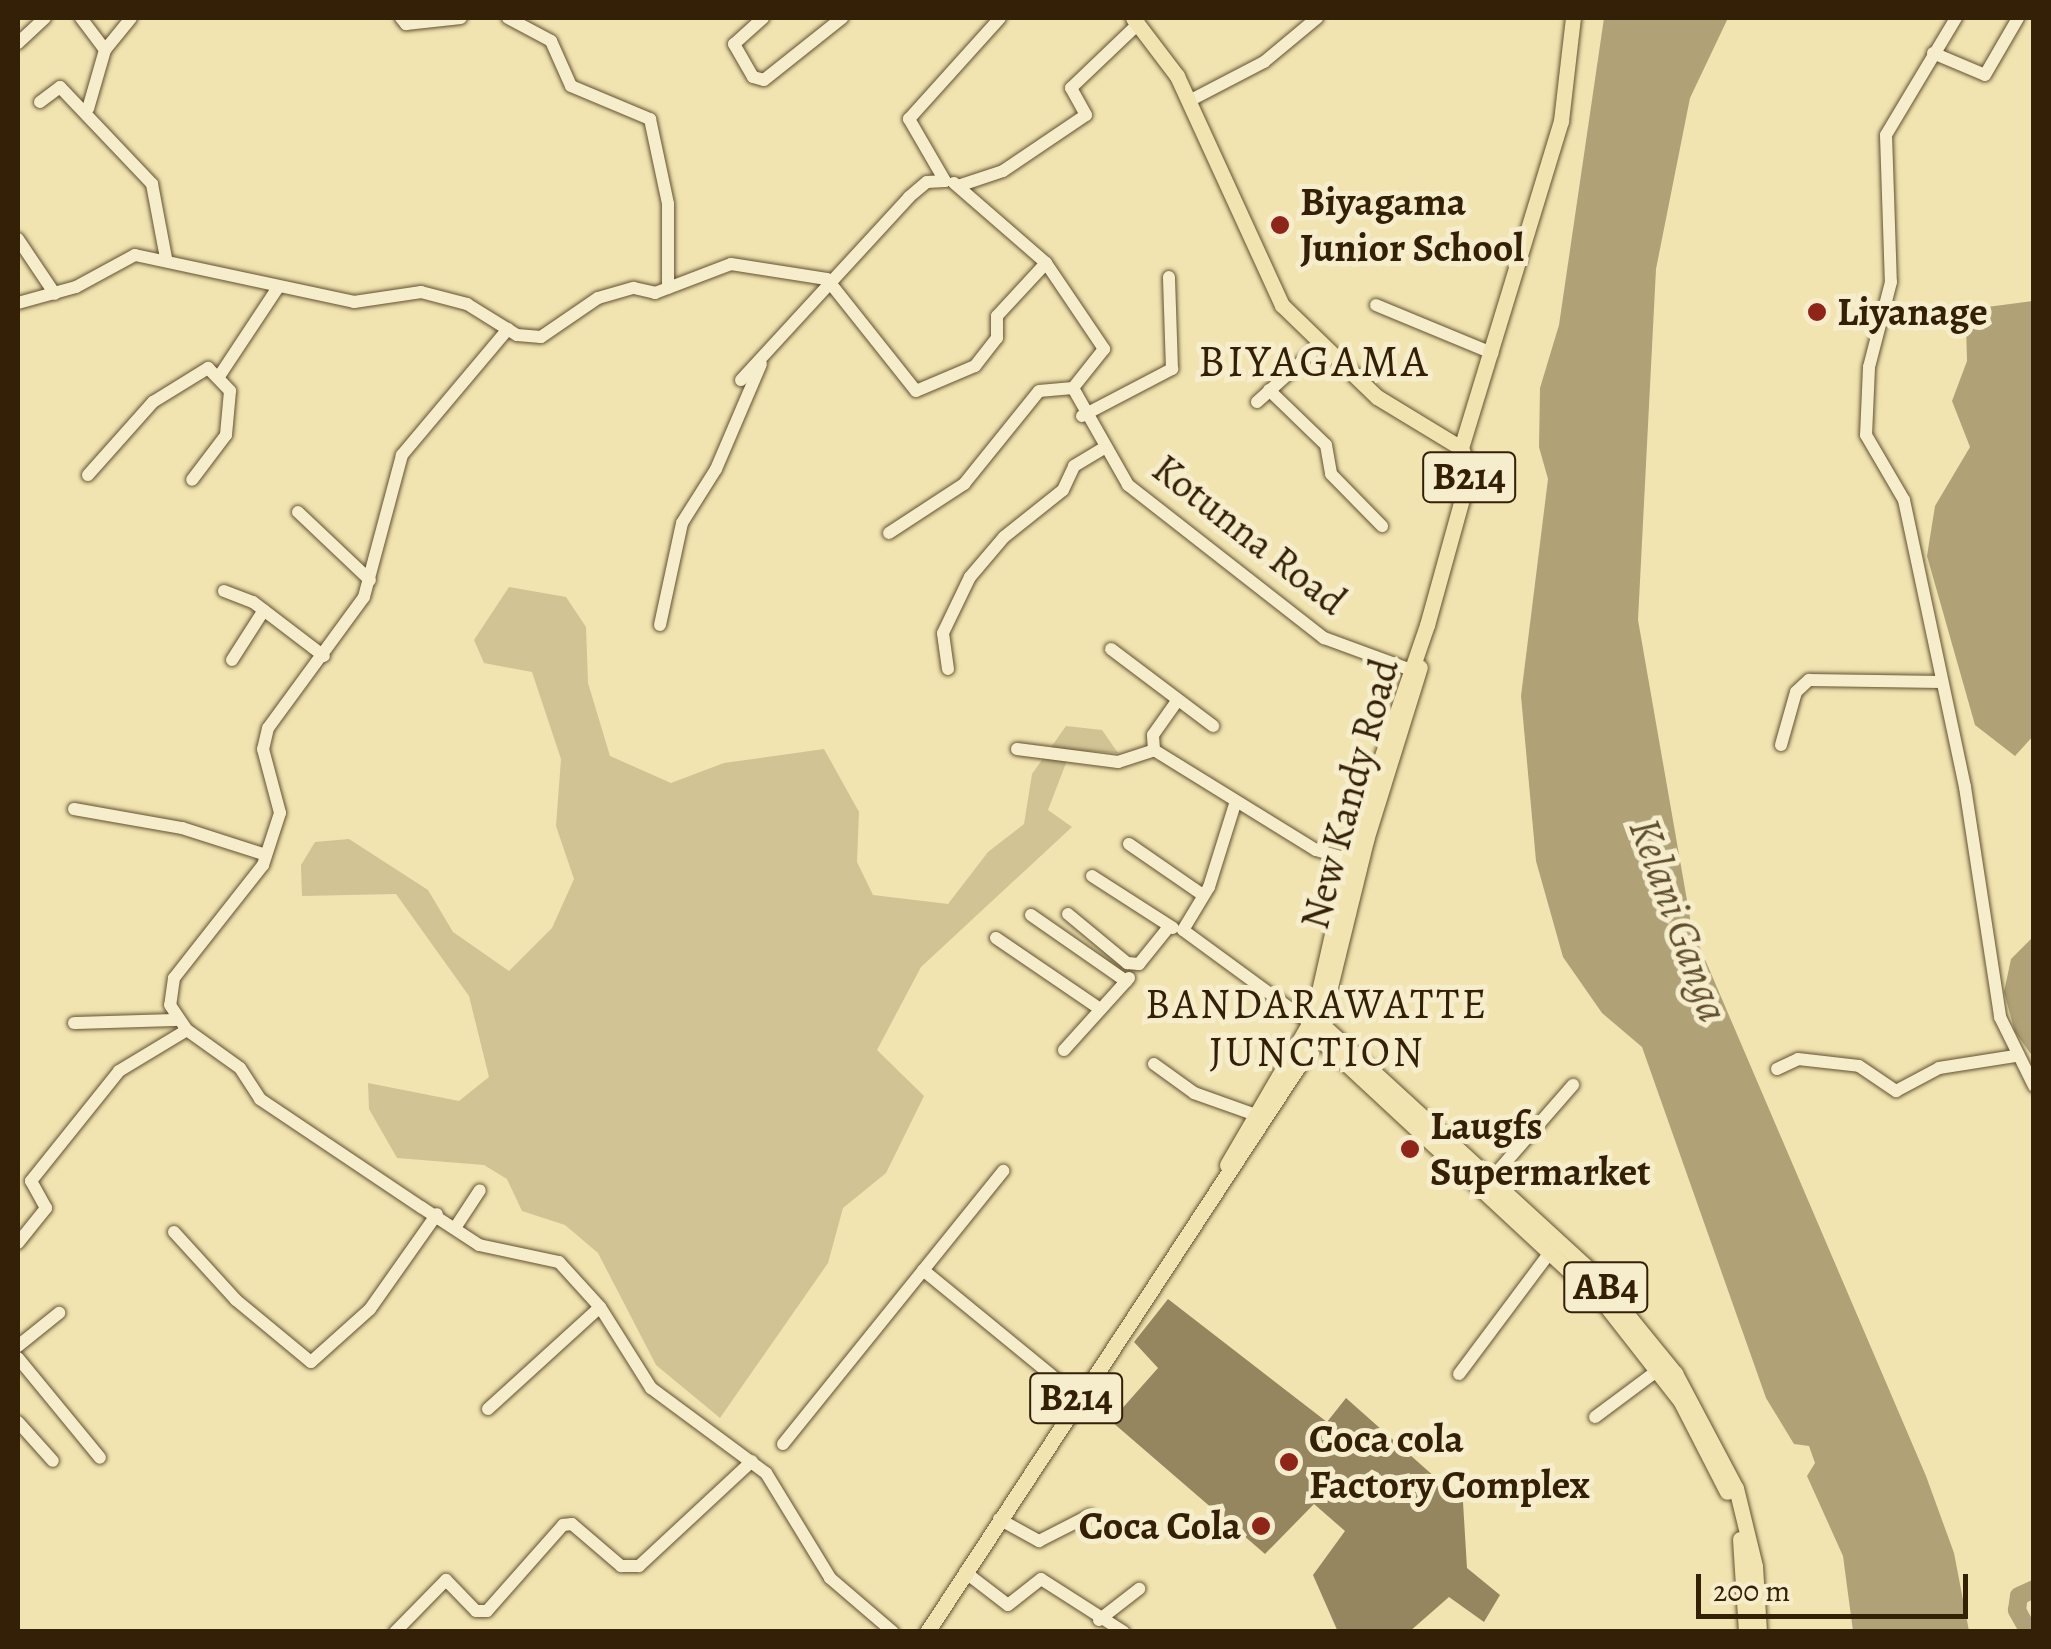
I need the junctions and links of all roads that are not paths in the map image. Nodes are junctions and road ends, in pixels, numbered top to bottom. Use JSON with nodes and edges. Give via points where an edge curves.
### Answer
{"nodes":[{"id":1,"x":46,"y":18,"type":"edge"},
{"id":2,"x":81,"y":18,"type":"edge"},
{"id":3,"x":131,"y":18,"type":"edge"},
{"id":4,"x":400,"y":18,"type":"edge"},
{"id":5,"x":460,"y":18,"type":"edge"},
{"id":6,"x":508,"y":18,"type":"edge"},
{"id":7,"x":764,"y":18,"type":"edge"},
{"id":8,"x":842,"y":18,"type":"edge"},
{"id":9,"x":1000,"y":18,"type":"edge"},
{"id":10,"x":1317,"y":18,"type":"edge"},
{"id":11,"x":1573,"y":18,"type":"edge"},
{"id":12,"x":1956,"y":18,"type":"edge"},
{"id":13,"x":2018,"y":18,"type":"edge"},
{"id":14,"x":1136,"y":20,"type":"edge"},
{"id":15,"x":18,"y":43,"type":"edge"},
{"id":16,"x":105,"y":50,"type":"junction"},
{"id":17,"x":1933,"y":53,"type":"junction"},
{"id":18,"x":1189,"y":100,"type":"junction"},
{"id":19,"x":40,"y":102,"type":"dead end"},
{"id":20,"x":88,"y":110,"type":"junction"},
{"id":21,"x":945,"y":181,"type":"junction"},
{"id":22,"x":961,"y":185,"type":"junction"},
{"id":23,"x":18,"y":240,"type":"edge"},
{"id":24,"x":166,"y":258,"type":"junction"},
{"id":25,"x":1046,"y":263,"type":"junction"},
{"id":26,"x":1169,"y":277,"type":"dead end"},
{"id":27,"x":827,"y":279,"type":"junction"},
{"id":28,"x":668,"y":288,"type":"junction"},
{"id":29,"x":277,"y":289,"type":"junction"},
{"id":30,"x":55,"y":294,"type":"junction"},
{"id":31,"x":18,"y":302,"type":"edge"},
{"id":32,"x":1376,"y":304,"type":"dead end"},
{"id":33,"x":508,"y":329,"type":"junction"},
{"id":34,"x":779,"y":334,"type":"junction"},
{"id":35,"x":1319,"y":346,"type":"junction"},
{"id":36,"x":1492,"y":353,"type":"junction"},
{"id":37,"x":220,"y":375,"type":"junction"},
{"id":38,"x":741,"y":380,"type":"dead end"},
{"id":39,"x":1073,"y":388,"type":"junction"},
{"id":40,"x":1269,"y":390,"type":"junction"},
{"id":41,"x":1257,"y":402,"type":"dead end"},
{"id":42,"x":1082,"y":416,"type":"junction"},
{"id":43,"x":1461,"y":448,"type":"junction"},
{"id":44,"x":1102,"y":450,"type":"junction"},
{"id":45,"x":88,"y":476,"type":"dead end"},
{"id":46,"x":192,"y":480,"type":"dead end"},
{"id":47,"x":298,"y":512,"type":"dead end"},
{"id":48,"x":1382,"y":526,"type":"dead end"},
{"id":49,"x":890,"y":533,"type":"dead end"},
{"id":50,"x":370,"y":580,"type":"junction"},
{"id":51,"x":224,"y":592,"type":"dead end"},
{"id":52,"x":264,"y":610,"type":"junction"},
{"id":53,"x":660,"y":625,"type":"dead end"},
{"id":54,"x":1111,"y":649,"type":"dead end"},
{"id":55,"x":324,"y":656,"type":"junction"},
{"id":56,"x":232,"y":660,"type":"dead end"},
{"id":57,"x":948,"y":668,"type":"dead end"},
{"id":58,"x":1414,"y":672,"type":"junction"},
{"id":59,"x":1942,"y":682,"type":"junction"},
{"id":60,"x":1177,"y":701,"type":"junction"},
{"id":61,"x":1214,"y":726,"type":"dead end"},
{"id":62,"x":1781,"y":746,"type":"dead end"},
{"id":63,"x":1017,"y":750,"type":"dead end"},
{"id":64,"x":1154,"y":750,"type":"junction"},
{"id":65,"x":1235,"y":804,"type":"junction"},
{"id":66,"x":74,"y":809,"type":"dead end"},
{"id":67,"x":1129,"y":844,"type":"dead end"},
{"id":68,"x":266,"y":855,"type":"junction"},
{"id":69,"x":1355,"y":861,"type":"junction"},
{"id":70,"x":1092,"y":876,"type":"dead end"},
{"id":71,"x":1203,"y":896,"type":"junction"},
{"id":72,"x":1068,"y":914,"type":"dead end"},
{"id":73,"x":1031,"y":915,"type":"dead end"},
{"id":74,"x":1182,"y":926,"type":"junction"},
{"id":75,"x":1167,"y":929,"type":"junction"},
{"id":76,"x":996,"y":938,"type":"dead end"},
{"id":77,"x":1139,"y":964,"type":"junction"},
{"id":78,"x":1126,"y":981,"type":"junction"},
{"id":79,"x":1100,"y":1009,"type":"junction"},
{"id":80,"x":74,"y":1023,"type":"dead end"},
{"id":81,"x":182,"y":1025,"type":"junction"},
{"id":82,"x":1314,"y":1026,"type":"junction"},
{"id":83,"x":1064,"y":1050,"type":"dead end"},
{"id":84,"x":2015,"y":1056,"type":"junction"},
{"id":85,"x":1154,"y":1064,"type":"dead end"},
{"id":86,"x":1777,"y":1069,"type":"dead end"},
{"id":87,"x":1573,"y":1086,"type":"dead end"},
{"id":88,"x":2034,"y":1086,"type":"edge"},
{"id":89,"x":1253,"y":1114,"type":"junction"},
{"id":90,"x":1228,"y":1165,"type":"junction"},
{"id":91,"x":1003,"y":1171,"type":"dead end"},
{"id":92,"x":1487,"y":1184,"type":"junction"},
{"id":93,"x":480,"y":1190,"type":"dead end"},
{"id":94,"x":437,"y":1214,"type":"junction"},
{"id":95,"x":456,"y":1228,"type":"junction"},
{"id":96,"x":174,"y":1232,"type":"dead end"},
{"id":97,"x":18,"y":1243,"type":"edge"},
{"id":98,"x":1551,"y":1251,"type":"junction"},
{"id":99,"x":923,"y":1270,"type":"junction"},
{"id":100,"x":600,"y":1306,"type":"junction"},
{"id":101,"x":59,"y":1314,"type":"dead end"},
{"id":102,"x":18,"y":1346,"type":"edge"},
{"id":103,"x":18,"y":1358,"type":"edge"},
{"id":104,"x":1663,"y":1367,"type":"junction"},
{"id":105,"x":1459,"y":1374,"type":"dead end"},
{"id":106,"x":1078,"y":1396,"type":"junction"},
{"id":107,"x":488,"y":1409,"type":"dead end"},
{"id":108,"x":1595,"y":1418,"type":"dead end"},
{"id":109,"x":18,"y":1422,"type":"edge"},
{"id":110,"x":783,"y":1444,"type":"dead end"},
{"id":111,"x":100,"y":1458,"type":"dead end"},
{"id":112,"x":53,"y":1460,"type":"dead end"},
{"id":113,"x":752,"y":1462,"type":"junction"},
{"id":114,"x":1090,"y":1515,"type":"dead end"},
{"id":115,"x":998,"y":1519,"type":"junction"},
{"id":116,"x":965,"y":1572,"type":"junction"},
{"id":117,"x":1140,"y":1589,"type":"dead end"},
{"id":118,"x":1099,"y":1620,"type":"junction"},
{"id":119,"x":395,"y":1632,"type":"edge"},
{"id":120,"x":893,"y":1632,"type":"edge"},
{"id":121,"x":927,"y":1632,"type":"edge"},
{"id":122,"x":1124,"y":1632,"type":"edge"},
{"id":123,"x":1746,"y":1632,"type":"edge"},
{"id":124,"x":1759,"y":1632,"type":"edge"}],
"edges":[{"from":1,"to":15,"type":"street"},
{"from":2,"to":16,"type":"street"},
{"from":3,"to":16,"type":"street"},
{"from":4,"to":5,"type":"street","via":[[406,24]]},
{"from":6,"to":28,"type":"street","via":[[551,41],[572,86],[650,119],[668,204]]},
{"from":7,"to":8,"type":"street","via":[[734,44],[753,77],[764,80]]},
{"from":9,"to":21,"type":"street","via":[[909,118]]},
{"from":10,"to":18,"type":"street","via":[[1264,62]]},
{"from":11,"to":36,"type":"main road","via":[[1560,120]]},
{"from":12,"to":17,"type":"street"},
{"from":13,"to":17,"type":"street","via":[[1985,76]]},
{"from":14,"to":18,"type":"main road","number":"B214"},
{"from":14,"to":22,"type":"street","via":[[1071,88],[1086,115],[1003,171]]},
{"from":16,"to":20,"type":"street"},
{"from":17,"to":59,"type":"street","via":[[1886,134],[1891,282],[1869,367],[1866,436],[1904,500]]},
{"from":18,"to":35,"type":"main road","number":"B214","via":[[1266,279]]},
{"from":19,"to":20,"type":"street","via":[[60,86]]},
{"from":20,"to":24,"type":"street","via":[[94,129],[152,184]]},
{"from":21,"to":22,"type":"street"},
{"from":21,"to":27,"type":"street","via":[[927,182]]},
{"from":22,"to":25,"type":"street"},
{"from":23,"to":30,"type":"street"},
{"from":24,"to":29,"type":"street"},
{"from":24,"to":30,"type":"street","via":[[135,255]]},
{"from":25,"to":27,"type":"street","via":[[997,316],[997,338],[975,366],[916,392]]},
{"from":25,"to":39,"type":"street","via":[[1104,349]]},
{"from":26,"to":42,"type":"street","via":[[1172,369]]},
{"from":27,"to":28,"type":"street","via":[[731,264]]},
{"from":27,"to":34,"type":"street"},
{"from":28,"to":33,"type":"street","via":[[598,298],[541,338]]},
{"from":29,"to":33,"type":"street","via":[[381,304],[421,292],[467,304]]},
{"from":29,"to":37,"type":"street"},
{"from":30,"to":31,"type":"street"},
{"from":32,"to":36,"type":"street"},
{"from":33,"to":50,"type":"street","via":[[402,455]]},
{"from":34,"to":38,"type":"street"},
{"from":34,"to":53,"type":"street","via":[[687,512]]},
{"from":35,"to":40,"type":"street"},
{"from":35,"to":43,"type":"main road","number":"B214","via":[[1377,397]]},
{"from":36,"to":43,"type":"main road"},
{"from":37,"to":45,"type":"street","via":[[208,368],[188,375],[153,402]]},
{"from":37,"to":46,"type":"street","via":[[230,391],[226,435]]},
{"from":39,"to":42,"type":"street","name":"Kotunna Road"},
{"from":39,"to":49,"type":"street","via":[[1039,391],[964,484]]},
{"from":40,"to":41,"type":"street"},
{"from":40,"to":48,"type":"street","via":[[1326,445],[1331,474]]},
{"from":42,"to":44,"type":"street","name":"Kotunna Road"},
{"from":43,"to":58,"type":"main road","name":"New Kandy Road","number":"B214","via":[[1468,489]]},
{"from":44,"to":57,"type":"street","via":[[1074,466],[1063,490],[1004,537],[970,577],[944,633]]},
{"from":44,"to":58,"type":"street","name":"Kotunna Road","via":[[1146,503],[1292,616],[1344,648]]},
{"from":47,"to":50,"type":"street"},
{"from":50,"to":55,"type":"street","via":[[352,620]]},
{"from":51,"to":52,"type":"street"},
{"from":52,"to":55,"type":"street"},
{"from":52,"to":56,"type":"street"},
{"from":54,"to":60,"type":"street"},
{"from":55,"to":68,"type":"street","via":[[268,728],[263,749],[280,813]]},
{"from":58,"to":69,"type":"main road","name":"New Kandy Road","number":"B214"},
{"from":59,"to":62,"type":"street","via":[[1809,680],[1796,692]]},
{"from":59,"to":84,"type":"street","via":[[2000,1017]]},
{"from":60,"to":61,"type":"street"},
{"from":60,"to":64,"type":"street","via":[[1153,735]]},
{"from":63,"to":64,"type":"street","via":[[1118,762]]},
{"from":64,"to":65,"type":"street"},
{"from":65,"to":69,"type":"street","via":[[1316,850]]},
{"from":65,"to":71,"type":"street"},
{"from":66,"to":68,"type":"street","via":[[182,828]]},
{"from":67,"to":71,"type":"street"},
{"from":68,"to":81,"type":"street","via":[[244,895],[208,928],[174,978]]},
{"from":69,"to":82,"type":"main road","name":"New Kandy Road","number":"B214"},
{"from":70,"to":75,"type":"street"},
{"from":71,"to":74,"type":"street"},
{"from":72,"to":77,"type":"street"},
{"from":73,"to":78,"type":"street"},
{"from":74,"to":75,"type":"street"},
{"from":74,"to":82,"type":"street"},
{"from":75,"to":77,"type":"street"},
{"from":76,"to":79,"type":"street"},
{"from":77,"to":78,"type":"street"},
{"from":78,"to":79,"type":"street"},
{"from":79,"to":83,"type":"street"},
{"from":80,"to":81,"type":"street"},
{"from":81,"to":94,"type":"street","via":[[240,1068],[260,1099]]},
{"from":81,"to":97,"type":"street","via":[[119,1071],[41,1168],[32,1192],[46,1208]]},
{"from":82,"to":89,"type":"main road","number":"B214"},
{"from":82,"to":90,"type":"main road","number":"B214"},
{"from":82,"to":92,"type":"main road","number":"AB4"},
{"from":84,"to":86,"type":"street","via":[[1939,1068],[1896,1091],[1860,1066],[1798,1059]]},
{"from":84,"to":88,"type":"street"},
{"from":85,"to":89,"type":"street","via":[[1194,1093],[1226,1098]]},
{"from":87,"to":92,"type":"street"},
{"from":89,"to":90,"type":"main road","number":"B214"},
{"from":90,"to":106,"type":"main road","number":"B214"},
{"from":91,"to":99,"type":"street"},
{"from":92,"to":98,"type":"main road","number":"AB4"},
{"from":92,"to":104,"type":"main road","number":"AB4","via":[[1611,1292]]},
{"from":93,"to":95,"type":"street"},
{"from":94,"to":95,"type":"street"},
{"from":94,"to":96,"type":"street","via":[[370,1309],[311,1362],[236,1300]]},
{"from":95,"to":100,"type":"street","via":[[488,1248],[547,1255]]},
{"from":98,"to":104,"type":"main road","number":"AB4"},
{"from":98,"to":105,"type":"street"},
{"from":99,"to":106,"type":"street"},
{"from":99,"to":110,"type":"street"},
{"from":100,"to":107,"type":"street"},
{"from":100,"to":113,"type":"street","via":[[651,1388]]},
{"from":101,"to":102,"type":"street"},
{"from":103,"to":111,"type":"street"},
{"from":104,"to":108,"type":"street"},
{"from":104,"to":123,"type":"main road","number":"AB4","via":[[1727,1494],[1742,1551]]},
{"from":104,"to":124,"type":"main road","number":"AB4","via":[[1736,1488],[1756,1566]]},
{"from":106,"to":115,"type":"main road","number":"B214"},
{"from":109,"to":112,"type":"street"},
{"from":113,"to":119,"type":"street","via":[[639,1566],[621,1566],[572,1524],[563,1525],[487,1611],[476,1611],[446,1580]]},
{"from":113,"to":120,"type":"street","via":[[830,1578]]},
{"from":114,"to":115,"type":"street","via":[[1038,1541]]},
{"from":115,"to":116,"type":"main road","number":"B214"},
{"from":116,"to":118,"type":"street","via":[[1008,1605],[1041,1579]]},
{"from":116,"to":121,"type":"main road","number":"B214"},
{"from":117,"to":118,"type":"street"},
{"from":118,"to":122,"type":"street"}]}
